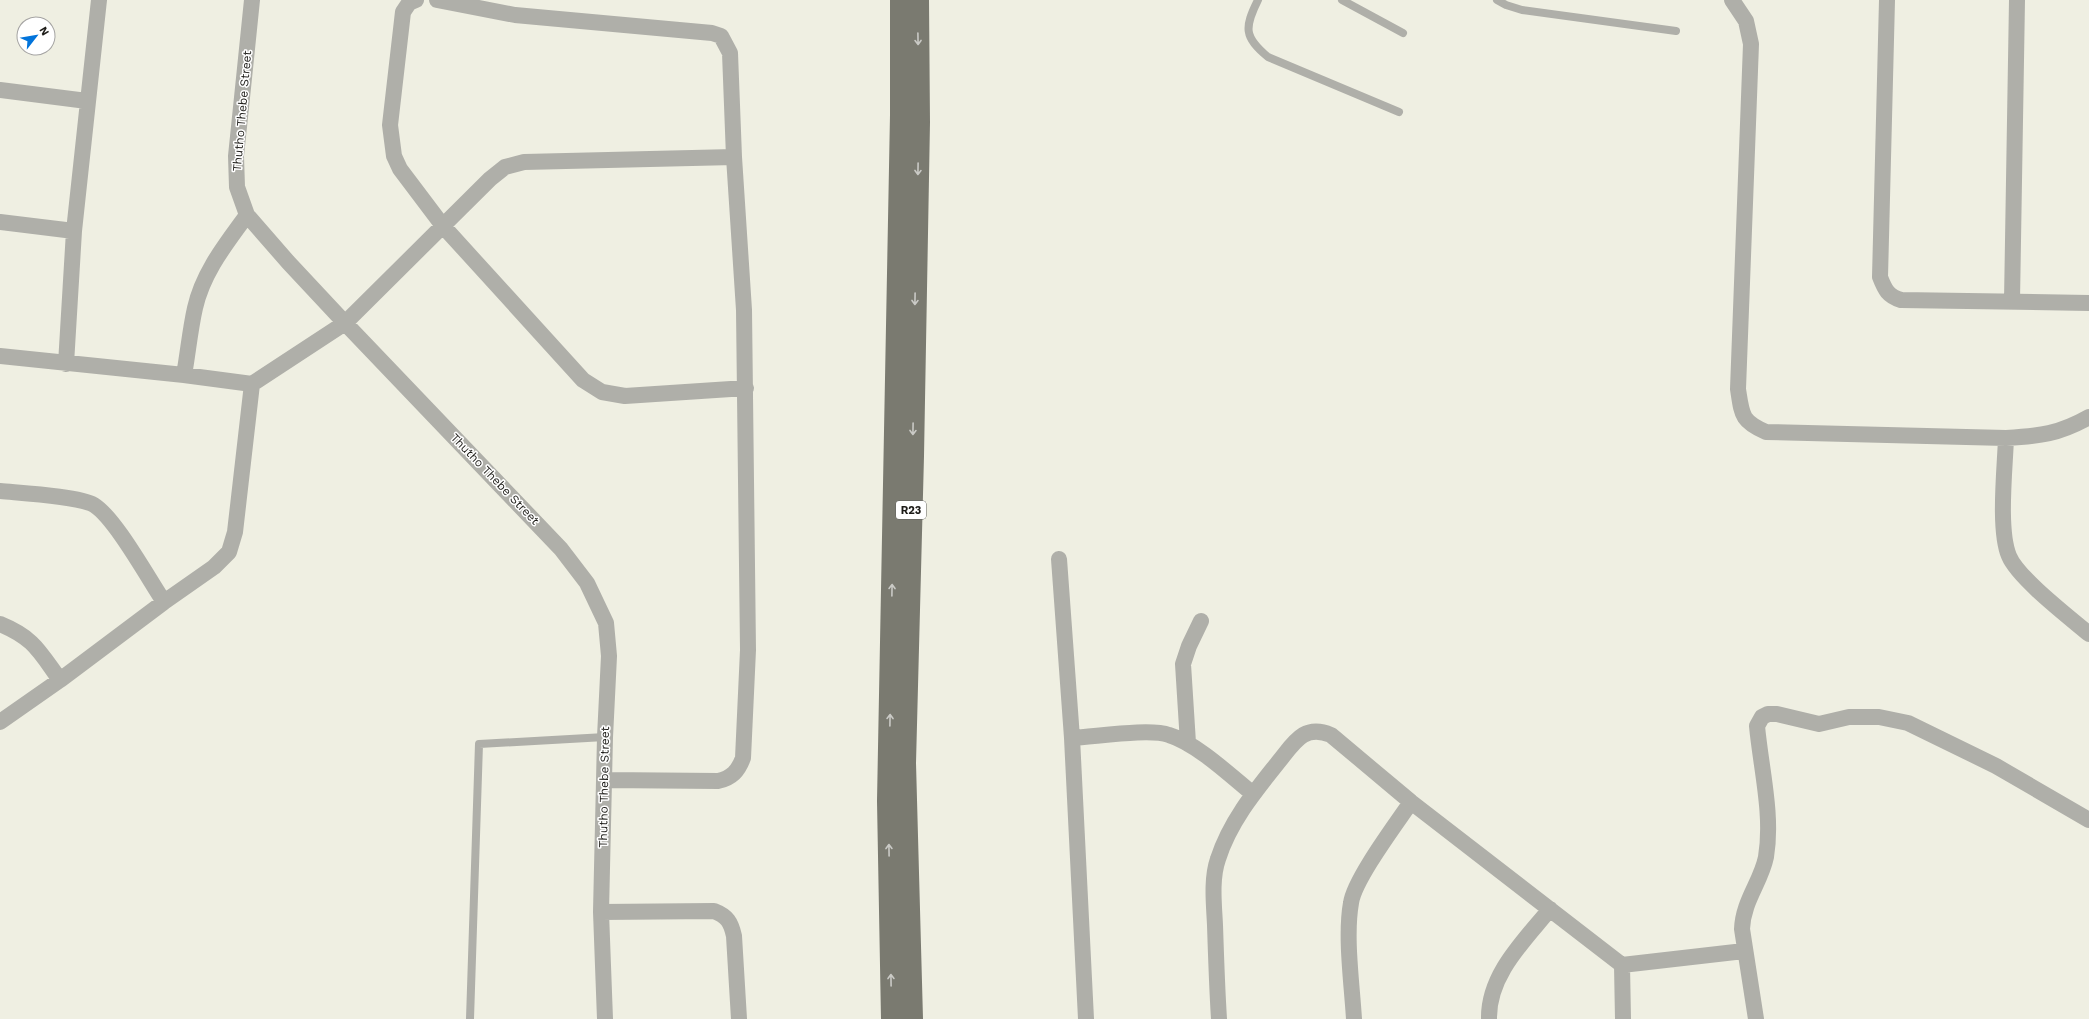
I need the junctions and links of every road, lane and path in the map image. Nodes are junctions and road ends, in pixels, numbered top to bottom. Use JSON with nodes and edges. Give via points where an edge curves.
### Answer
{"nodes":[{"id":1,"x":99,"y":0,"type":"edge"},
{"id":2,"x":252,"y":0,"type":"edge"},
{"id":3,"x":416,"y":0,"type":"edge"},
{"id":4,"x":437,"y":0,"type":"edge"},
{"id":5,"x":901,"y":0,"type":"edge"},
{"id":6,"x":918,"y":0,"type":"edge"},
{"id":7,"x":1258,"y":0,"type":"edge"},
{"id":8,"x":1342,"y":0,"type":"edge"},
{"id":9,"x":1497,"y":0,"type":"edge"},
{"id":10,"x":1732,"y":0,"type":"edge"},
{"id":11,"x":1887,"y":0,"type":"edge"},
{"id":12,"x":2017,"y":0,"type":"edge"},
{"id":13,"x":1676,"y":31,"type":"dead end"},
{"id":14,"x":1403,"y":33,"type":"dead end"},
{"id":15,"x":0,"y":90,"type":"edge"},
{"id":16,"x":88,"y":100,"type":"junction"},
{"id":17,"x":1399,"y":112,"type":"dead end"},
{"id":18,"x":734,"y":157,"type":"junction"},
{"id":19,"x":247,"y":215,"type":"junction"},
{"id":20,"x":0,"y":222,"type":"edge"},
{"id":21,"x":443,"y":226,"type":"junction"},
{"id":22,"x":74,"y":231,"type":"junction"},
{"id":23,"x":2012,"y":301,"type":"junction"},
{"id":24,"x":2089,"y":303,"type":"edge"},
{"id":25,"x":345,"y":323,"type":"junction"},
{"id":26,"x":0,"y":356,"type":"edge"},
{"id":27,"x":66,"y":364,"type":"junction"},
{"id":28,"x":184,"y":375,"type":"junction"},
{"id":29,"x":252,"y":384,"type":"junction"},
{"id":30,"x":746,"y":388,"type":"junction"},
{"id":31,"x":2089,"y":417,"type":"edge"},
{"id":32,"x":2006,"y":438,"type":"junction"},
{"id":33,"x":0,"y":491,"type":"edge"},
{"id":34,"x":1059,"y":559,"type":"dead end"},
{"id":35,"x":164,"y":602,"type":"junction"},
{"id":36,"x":1201,"y":621,"type":"dead end"},
{"id":37,"x":0,"y":624,"type":"edge"},
{"id":38,"x":2089,"y":634,"type":"edge"},
{"id":39,"x":60,"y":680,"type":"junction"},
{"id":40,"x":0,"y":722,"type":"edge"},
{"id":41,"x":605,"y":737,"type":"junction"},
{"id":42,"x":1072,"y":738,"type":"junction"},
{"id":43,"x":1188,"y":743,"type":"junction"},
{"id":44,"x":605,"y":780,"type":"junction"},
{"id":45,"x":1254,"y":794,"type":"junction"},
{"id":46,"x":1411,"y":802,"type":"junction"},
{"id":47,"x":2089,"y":820,"type":"edge"},
{"id":48,"x":1550,"y":909,"type":"junction"},
{"id":49,"x":601,"y":912,"type":"junction"},
{"id":50,"x":1744,"y":951,"type":"junction"},
{"id":51,"x":1622,"y":965,"type":"junction"},
{"id":52,"x":470,"y":1019,"type":"edge"},
{"id":53,"x":605,"y":1019,"type":"edge"},
{"id":54,"x":739,"y":1019,"type":"edge"},
{"id":55,"x":892,"y":1019,"type":"edge"},
{"id":56,"x":912,"y":1019,"type":"edge"},
{"id":57,"x":1086,"y":1019,"type":"edge"},
{"id":58,"x":1219,"y":1019,"type":"edge"},
{"id":59,"x":1354,"y":1019,"type":"edge"},
{"id":60,"x":1489,"y":1019,"type":"edge"},
{"id":61,"x":1623,"y":1019,"type":"edge"},
{"id":62,"x":1756,"y":1019,"type":"edge"}],
"edges":[{"from":1,"to":16,"type":"street"},
{"from":2,"to":19,"type":"street","name":"Thutho Thebe Street","via":[[236,156],[237,187]]},
{"from":3,"to":21,"type":"street","via":[[409,3],[403,12],[390,125],[391,144],[400,170]]},
{"from":4,"to":18,"type":"street","via":[[515,15],[712,32],[721,36],[730,53]]},
{"from":55,"to":5,"type":"main road","number":"R23","one_way":true,"via":[[888,801]]},
{"from":6,"to":56,"type":"main road","number":"R23","one_way":true,"via":[[919,122],[905,763]]},
{"from":7,"to":17,"type":"lane","via":[[1250,15],[1248,28],[1254,45],[1268,57]]},
{"from":8,"to":14,"type":"lane"},
{"from":9,"to":13,"type":"lane","via":[[1506,6],[1522,10]]},
{"from":10,"to":32,"type":"street","via":[[1746,21],[1751,44],[1738,389],[1742,412],[1750,424],[1766,432]]},
{"from":11,"to":23,"type":"street","via":[[1880,277],[1884,289],[1891,296],[1901,300]]},
{"from":12,"to":23,"type":"street"},
{"from":15,"to":16,"type":"street"},
{"from":16,"to":22,"type":"street"},
{"from":18,"to":21,"type":"street","via":[[524,162],[505,167]]},
{"from":18,"to":30,"type":"street","via":[[744,310]]},
{"from":19,"to":25,"type":"street","name":"Thutho Thebe Street"},
{"from":19,"to":28,"type":"street","via":[[215,259],[203,284],[195,307]]},
{"from":20,"to":22,"type":"street"},
{"from":21,"to":25,"type":"street"},
{"from":21,"to":30,"type":"street","via":[[583,380],[602,392],[625,396]]},
{"from":22,"to":27,"type":"street"},
{"from":23,"to":24,"type":"street"},
{"from":25,"to":29,"type":"street"},
{"from":25,"to":41,"type":"street","name":"Thutho Thebe Street","via":[[561,549],[587,583],[606,623],[609,656]]},
{"from":26,"to":27,"type":"street"},
{"from":27,"to":28,"type":"street"},
{"from":28,"to":29,"type":"street"},
{"from":29,"to":35,"type":"street","via":[[234,532],[229,552],[214,567]]},
{"from":30,"to":44,"type":"street","via":[[748,650],[743,758],[735,773],[718,781]]},
{"from":31,"to":32,"type":"street","via":[[2068,429],[2040,436]]},
{"from":32,"to":38,"type":"street","via":[[2004,540],[2009,557],[2019,572]]},
{"from":33,"to":35,"type":"street","via":[[73,499],[93,504],[109,518]]},
{"from":34,"to":42,"type":"street"},
{"from":35,"to":39,"type":"street"},
{"from":36,"to":43,"type":"street","via":[[1184,664]]},
{"from":37,"to":39,"type":"street","via":[[19,632],[33,642]]},
{"from":39,"to":40,"type":"street"},
{"from":41,"to":44,"type":"street","name":"Thutho Thebe Street"},
{"from":41,"to":52,"type":"lane","via":[[479,744]]},
{"from":42,"to":43,"type":"street","via":[[1148,733],[1168,734]]},
{"from":42,"to":57,"type":"street"},
{"from":43,"to":45,"type":"street"},
{"from":44,"to":49,"type":"street","name":"Thutho Thebe Street"},
{"from":45,"to":46,"type":"street","via":[[1297,739],[1307,732],[1320,730],[1331,735]]},
{"from":45,"to":58,"type":"street","via":[[1227,834],[1217,861],[1213,887]]},
{"from":46,"to":48,"type":"street"},
{"from":46,"to":59,"type":"street","via":[[1356,886],[1351,903],[1349,926]]},
{"from":47,"to":50,"type":"street","via":[[1996,766],[1908,723],[1879,717],[1849,718],[1819,724],[1768,714],[1758,721],[1757,726],[1768,818],[1768,841],[1765,859],[1742,917]]},
{"from":48,"to":51,"type":"street"},
{"from":48,"to":60,"type":"street","via":[[1500,974],[1490,999]]},
{"from":49,"to":53,"type":"street","name":"Thutho Thebe Street"},
{"from":49,"to":54,"type":"street","via":[[714,911],[725,915],[734,936]]},
{"from":50,"to":51,"type":"street"},
{"from":50,"to":62,"type":"street"},
{"from":51,"to":61,"type":"street"}]}
